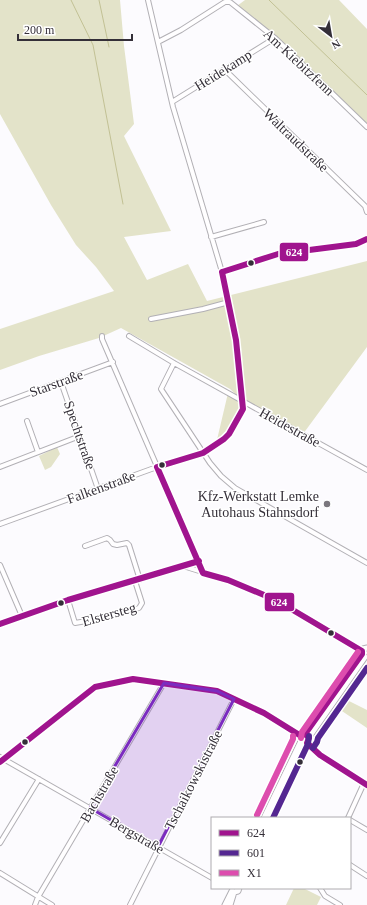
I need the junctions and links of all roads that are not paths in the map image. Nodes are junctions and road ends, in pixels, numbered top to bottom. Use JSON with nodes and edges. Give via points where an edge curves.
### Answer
{"nodes":[{"id":1,"x":148,"y":0,"type":"edge"},
{"id":2,"x":275,"y":38,"type":"junction"},
{"id":3,"x":158,"y":42,"type":"junction"},
{"id":4,"x":224,"y":69,"type":"junction"},
{"id":5,"x":172,"y":102,"type":"junction"},
{"id":6,"x":367,"y":127,"type":"edge"},
{"id":7,"x":367,"y":212,"type":"edge"},
{"id":8,"x":264,"y":222,"type":"dead end"},
{"id":9,"x":211,"y":237,"type":"junction"},
{"id":10,"x":367,"y":239,"type":"edge"},
{"id":11,"x":222,"y":272,"type":"junction"},
{"id":12,"x":229,"y":302,"type":"junction"},
{"id":13,"x":151,"y":319,"type":"dead end"},
{"id":14,"x":102,"y":336,"type":"dead end"},
{"id":15,"x":129,"y":336,"type":"dead end"},
{"id":16,"x":113,"y":362,"type":"junction"},
{"id":17,"x":174,"y":363,"type":"junction"},
{"id":18,"x":61,"y":382,"type":"junction"},
{"id":19,"x":242,"y":400,"type":"junction"},
{"id":20,"x":0,"y":404,"type":"edge"},
{"id":21,"x":27,"y":421,"type":"dead end"},
{"id":22,"x":80,"y":436,"type":"junction"},
{"id":23,"x":38,"y":452,"type":"junction"},
{"id":24,"x":203,"y":453,"type":"junction"},
{"id":25,"x":0,"y":467,"type":"edge"},
{"id":26,"x":157,"y":467,"type":"junction"},
{"id":27,"x":367,"y":470,"type":"edge"},
{"id":28,"x":98,"y":489,"type":"junction"},
{"id":29,"x":0,"y":524,"type":"edge"},
{"id":30,"x":85,"y":546,"type":"dead end"},
{"id":31,"x":199,"y":561,"type":"junction"},
{"id":32,"x":367,"y":563,"type":"edge"},
{"id":33,"x":0,"y":565,"type":"edge"},
{"id":34,"x":182,"y":566,"type":"junction"},
{"id":35,"x":203,"y":573,"type":"junction"},
{"id":36,"x":137,"y":580,"type":"junction"},
{"id":37,"x":68,"y":600,"type":"junction"},
{"id":38,"x":22,"y":616,"type":"junction"},
{"id":39,"x":0,"y":624,"type":"edge"},
{"id":40,"x":365,"y":652,"type":"edge"},
{"id":41,"x":164,"y":683,"type":"junction"},
{"id":42,"x":234,"y":699,"type":"junction"},
{"id":43,"x":305,"y":739,"type":"junction"},
{"id":44,"x":1,"y":760,"type":"edge"},
{"id":45,"x":39,"y":779,"type":"junction"},
{"id":46,"x":365,"y":784,"type":"edge"},
{"id":47,"x":90,"y":808,"type":"junction"},
{"id":48,"x":265,"y":817,"type":"edge"},
{"id":49,"x":269,"y":817,"type":"edge"},
{"id":50,"x":350,"y":817,"type":"edge"},
{"id":51,"x":351,"y":820,"type":"edge"},
{"id":52,"x":367,"y":830,"type":"edge"},
{"id":53,"x":0,"y":843,"type":"edge"},
{"id":54,"x":158,"y":847,"type":"junction"},
{"id":55,"x":351,"y":866,"type":"edge"},
{"id":56,"x":0,"y":873,"type":"edge"},
{"id":57,"x":367,"y":876,"type":"edge"},
{"id":58,"x":211,"y":877,"type":"edge"},
{"id":59,"x":321,"y":889,"type":"edge"},
{"id":60,"x":232,"y":890,"type":"edge"},
{"id":61,"x":38,"y":897,"type":"junction"},
{"id":62,"x":35,"y":905,"type":"edge"},
{"id":63,"x":52,"y":905,"type":"edge"},
{"id":64,"x":130,"y":905,"type":"edge"},
{"id":65,"x":225,"y":905,"type":"edge"},
{"id":66,"x":230,"y":905,"type":"edge"},
{"id":67,"x":340,"y":905,"type":"edge"}],
"edges":[{"from":1,"to":3,"type":"street"},
{"from":2,"to":3,"type":"street","name":"Am Kiebitzfenn","via":[[228,1]]},
{"from":2,"to":4,"type":"street","name":"Heidekamp"},
{"from":2,"to":6,"type":"street","name":"Am Kiebitzfenn"},
{"from":3,"to":5,"type":"street"},
{"from":4,"to":5,"type":"street","name":"Heidekamp"},
{"from":4,"to":7,"type":"street","name":"Waltraudstraße","via":[[365,206]]},
{"from":5,"to":9,"type":"street"},
{"from":8,"to":9,"type":"street"},
{"from":9,"to":11,"type":"street"},
{"from":10,"to":11,"type":"street","via":[[356,244],[278,254]]},
{"from":11,"to":12,"type":"street"},
{"from":12,"to":13,"type":"street"},
{"from":12,"to":19,"type":"street"},
{"from":14,"to":16,"type":"street"},
{"from":15,"to":17,"type":"street","name":"Heidestraße"},
{"from":16,"to":18,"type":"street","name":"Starstraße"},
{"from":16,"to":26,"type":"street"},
{"from":17,"to":19,"type":"street","name":"Heidestraße"},
{"from":17,"to":24,"type":"street","via":[[161,389]]},
{"from":18,"to":20,"type":"street","name":"Starstraße"},
{"from":18,"to":22,"type":"street","name":"Spechtstraße"},
{"from":19,"to":24,"type":"street","name":"Falkenstraße","via":[[243,409],[229,434]]},
{"from":19,"to":27,"type":"street","name":"Heidestraße"},
{"from":21,"to":23,"type":"street"},
{"from":22,"to":23,"type":"street"},
{"from":22,"to":28,"type":"street","name":"Spechtstraße"},
{"from":23,"to":25,"type":"street"},
{"from":24,"to":26,"type":"street","name":"Falkenstraße"},
{"from":24,"to":32,"type":"street","via":[[221,476],[235,488]]},
{"from":26,"to":28,"type":"street","name":"Falkenstraße"},
{"from":26,"to":31,"type":"street"},
{"from":28,"to":29,"type":"street","name":"Falkenstraße"},
{"from":30,"to":36,"type":"street","name":"Elstersteg","via":[[107,538],[113,544],[127,543]]},
{"from":31,"to":34,"type":"street"},
{"from":31,"to":35,"type":"street"},
{"from":33,"to":38,"type":"street"},
{"from":34,"to":35,"type":"street"},
{"from":34,"to":36,"type":"street"},
{"from":35,"to":40,"type":"street","via":[[228,580],[276,600]]},
{"from":36,"to":37,"type":"street"},
{"from":36,"to":37,"type":"street","name":"Elstersteg","via":[[142,603],[139,608],[109,617],[75,623]]},
{"from":37,"to":38,"type":"street"},
{"from":38,"to":39,"type":"street"},
{"from":40,"to":43,"type":"street"},
{"from":41,"to":42,"type":"street","via":[[216,691]]},
{"from":41,"to":44,"type":"street","via":[[133,680],[95,687]]},
{"from":41,"to":47,"type":"street","name":"Bachstraße"},
{"from":42,"to":43,"type":"street","via":[[264,713]]},
{"from":42,"to":54,"type":"street","name":"Tschaikowskistraße"},
{"from":43,"to":46,"type":"street","via":[[320,755]]},
{"from":43,"to":48,"type":"street"},
{"from":43,"to":49,"type":"street"},
{"from":44,"to":45,"type":"street","name":"Bergstraße"},
{"from":45,"to":47,"type":"street","name":"Bergstraße"},
{"from":45,"to":53,"type":"street"},
{"from":46,"to":50,"type":"street"},
{"from":47,"to":54,"type":"street","name":"Bergstraße"},
{"from":47,"to":61,"type":"street","name":"Bachstraße"},
{"from":51,"to":52,"type":"street"},
{"from":54,"to":58,"type":"street","name":"Bergstraße"},
{"from":54,"to":64,"type":"street","name":"Tschaikowskistraße"},
{"from":55,"to":57,"type":"street"},
{"from":56,"to":61,"type":"street"},
{"from":59,"to":67,"type":"street","via":[[325,896]]},
{"from":60,"to":65,"type":"street"},
{"from":60,"to":66,"type":"street"},
{"from":61,"to":62,"type":"street","name":"Bachstraße"},
{"from":61,"to":63,"type":"street"}]}
